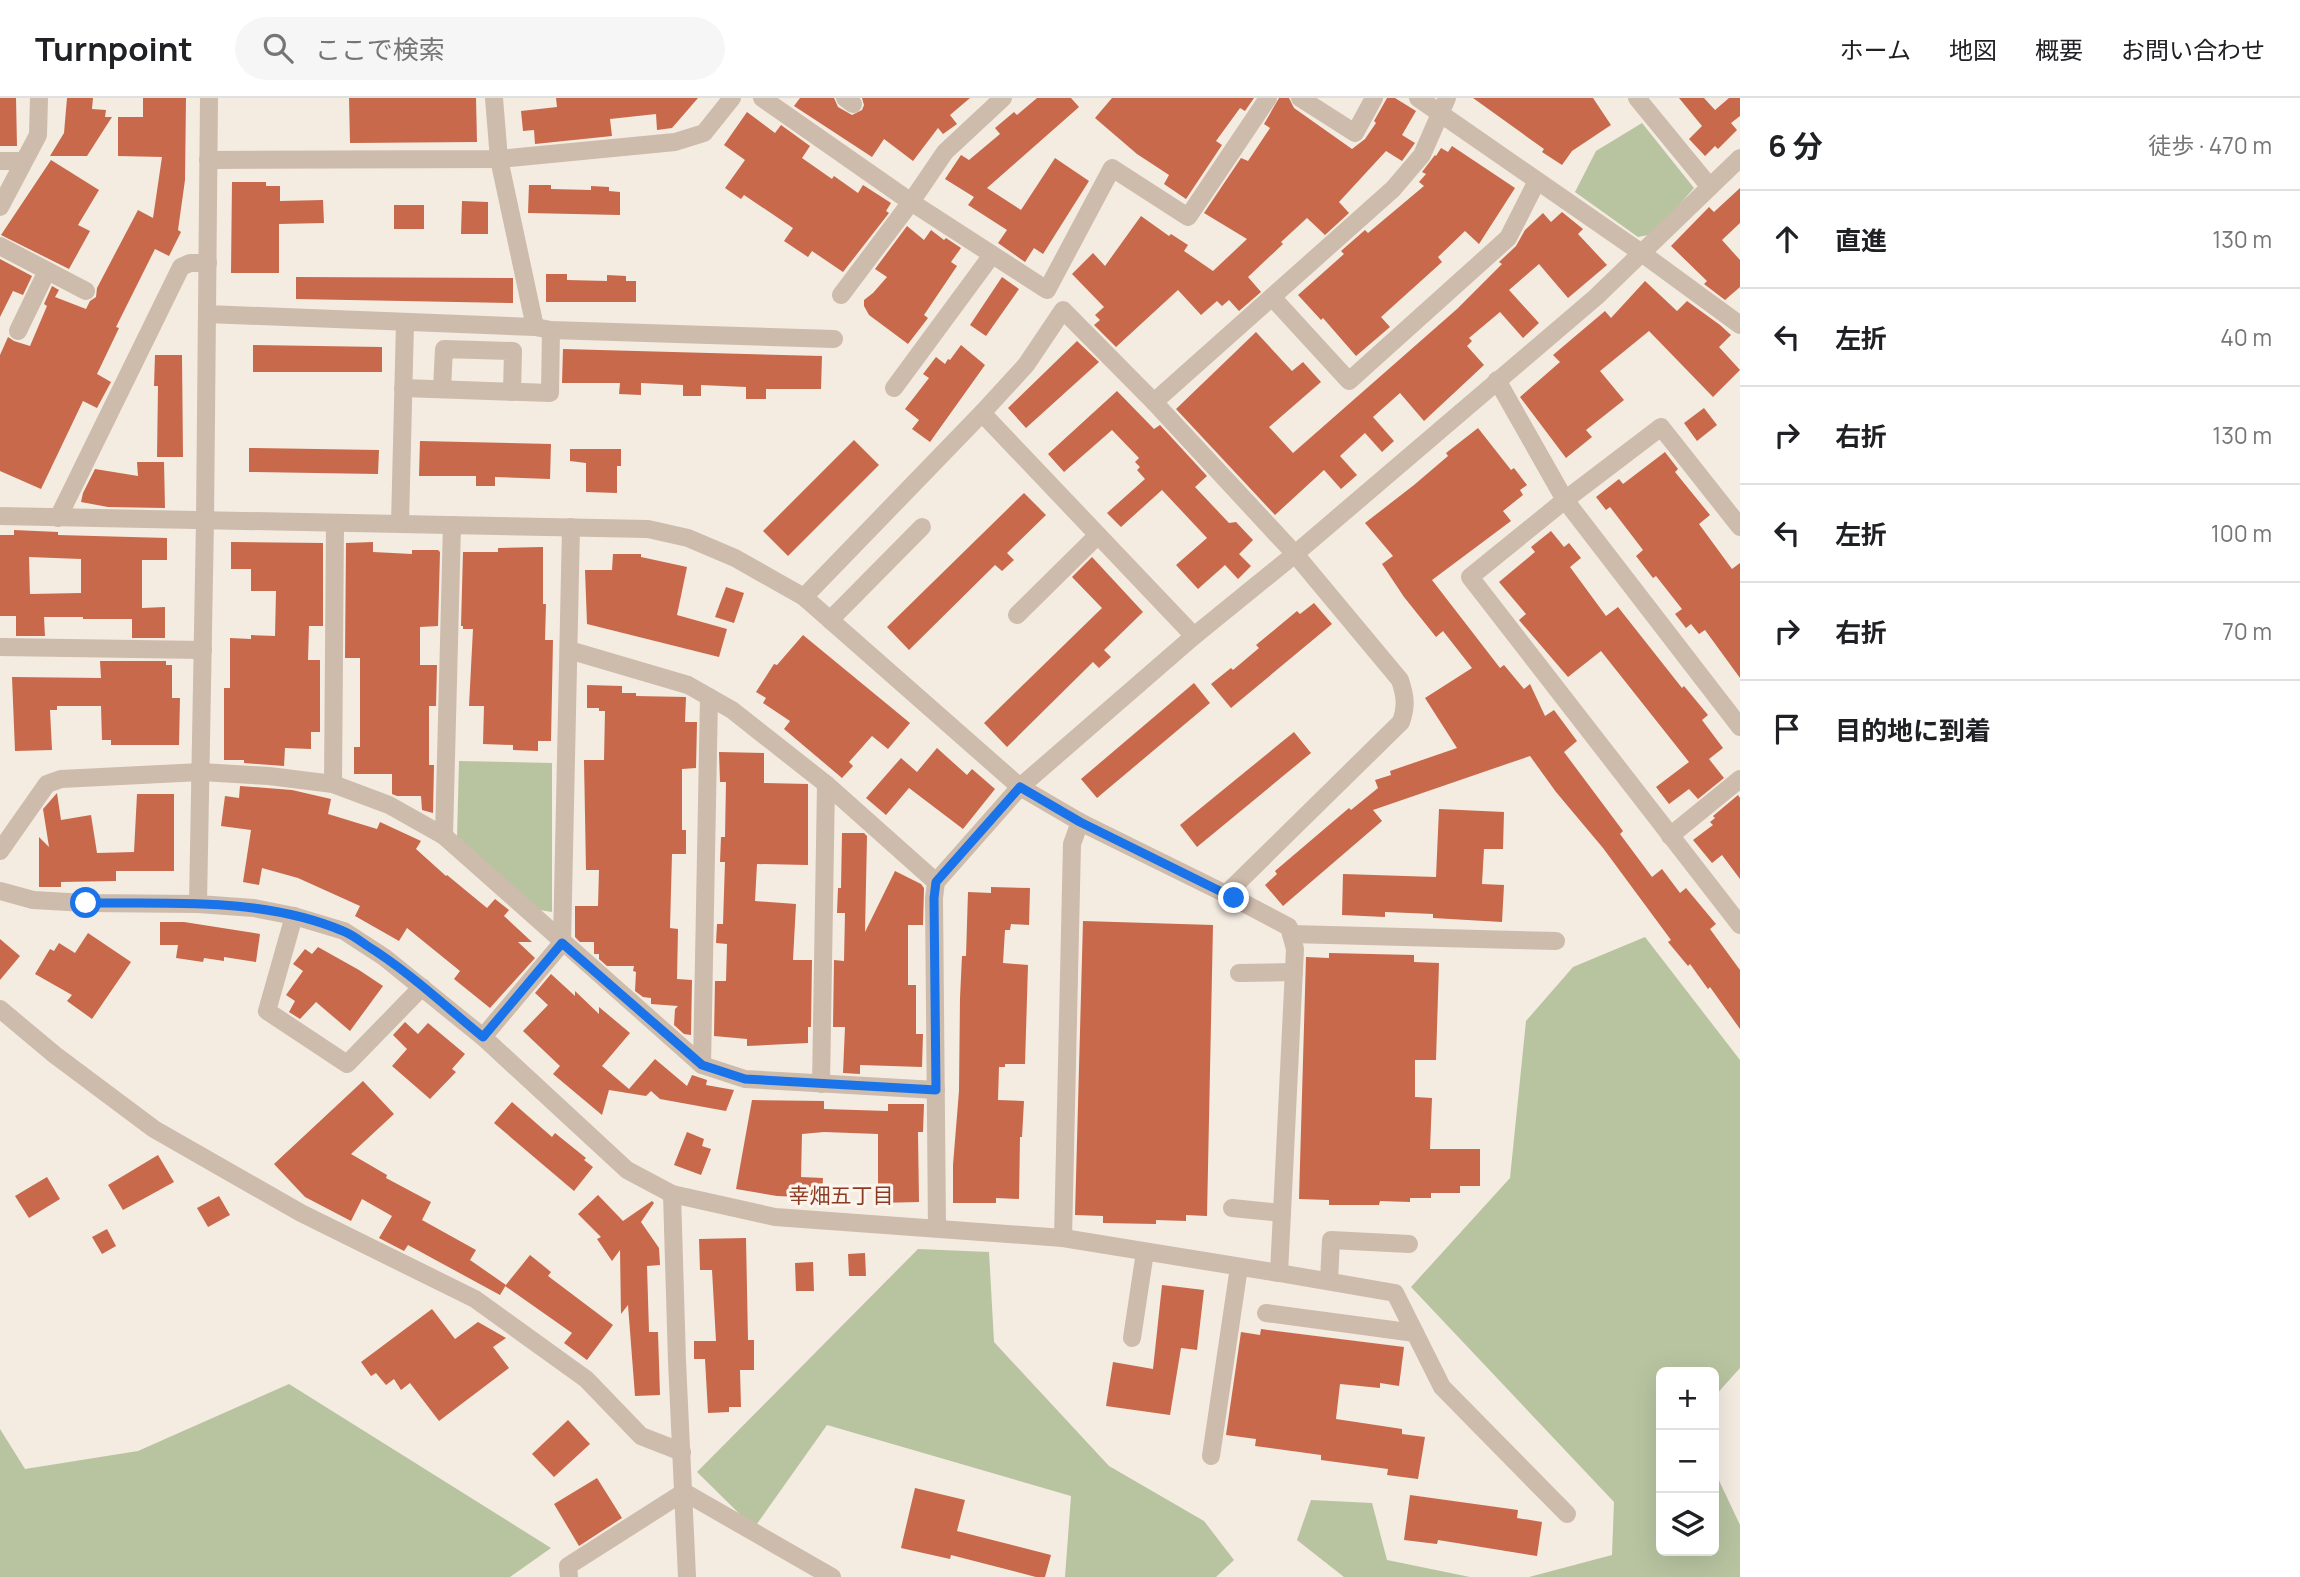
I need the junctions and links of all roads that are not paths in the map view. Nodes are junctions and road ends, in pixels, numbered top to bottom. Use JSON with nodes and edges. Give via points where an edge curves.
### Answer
{"nodes":[{"id":1,"x":38,"y":98,"type":"edge"},
{"id":2,"x":208,"y":98,"type":"edge"},
{"id":3,"x":494,"y":98,"type":"edge"},
{"id":4,"x":732,"y":98,"type":"edge"},
{"id":5,"x":762,"y":98,"type":"edge"},
{"id":6,"x":1003,"y":98,"type":"edge"},
{"id":7,"x":1268,"y":98,"type":"edge"},
{"id":8,"x":1300,"y":98,"type":"edge"},
{"id":9,"x":1374,"y":98,"type":"edge"},
{"id":10,"x":1418,"y":98,"type":"edge"},
{"id":11,"x":1637,"y":98,"type":"edge"},
{"id":12,"x":1444,"y":106,"type":"edge"},
{"id":13,"x":1740,"y":158,"type":"edge"},
{"id":14,"x":499,"y":159,"type":"junction"},
{"id":15,"x":208,"y":160,"type":"junction"},
{"id":16,"x":0,"y":161,"type":"edge"},
{"id":17,"x":23,"y":162,"type":"junction"},
{"id":18,"x":1537,"y":181,"type":"junction"},
{"id":19,"x":1710,"y":187,"type":"junction"},
{"id":20,"x":911,"y":202,"type":"junction"},
{"id":21,"x":0,"y":206,"type":"edge"},
{"id":22,"x":0,"y":246,"type":"edge"},
{"id":23,"x":1643,"y":254,"type":"junction"},
{"id":24,"x":992,"y":255,"type":"junction"},
{"id":25,"x":208,"y":263,"type":"junction"},
{"id":26,"x":47,"y":271,"type":"junction"},
{"id":27,"x":86,"y":291,"type":"dead end"},
{"id":28,"x":841,"y":295,"type":"dead end"},
{"id":29,"x":1272,"y":297,"type":"junction"},
{"id":30,"x":207,"y":314,"type":"junction"},
{"id":31,"x":405,"y":323,"type":"junction"},
{"id":32,"x":1740,"y":325,"type":"edge"},
{"id":33,"x":482,"y":326,"type":"junction"},
{"id":34,"x":543,"y":329,"type":"junction"},
{"id":35,"x":18,"y":331,"type":"dead end"},
{"id":36,"x":834,"y":339,"type":"dead end"},
{"id":37,"x":482,"y":350,"type":"junction"},
{"id":38,"x":1497,"y":380,"type":"junction"},
{"id":39,"x":403,"y":388,"type":"junction"},
{"id":40,"x":894,"y":388,"type":"dead end"},
{"id":41,"x":442,"y":390,"type":"junction"},
{"id":42,"x":512,"y":392,"type":"junction"},
{"id":43,"x":1154,"y":402,"type":"junction"},
{"id":44,"x":982,"y":413,"type":"junction"},
{"id":45,"x":1565,"y":500,"type":"junction"},
{"id":46,"x":0,"y":516,"type":"edge"},
{"id":47,"x":58,"y":518,"type":"junction"},
{"id":48,"x":205,"y":520,"type":"junction"},
{"id":49,"x":335,"y":523,"type":"junction"},
{"id":50,"x":400,"y":524,"type":"junction"},
{"id":51,"x":452,"y":525,"type":"junction"},
{"id":52,"x":571,"y":527,"type":"junction"},
{"id":53,"x":922,"y":527,"type":"dead end"},
{"id":54,"x":1740,"y":527,"type":"edge"},
{"id":55,"x":1098,"y":535,"type":"junction"},
{"id":56,"x":1295,"y":554,"type":"junction"},
{"id":57,"x":804,"y":597,"type":"junction"},
{"id":58,"x":1017,"y":615,"type":"dead end"},
{"id":59,"x":830,"y":620,"type":"junction"},
{"id":60,"x":1194,"y":636,"type":"junction"},
{"id":61,"x":0,"y":647,"type":"edge"},
{"id":62,"x":203,"y":650,"type":"junction"},
{"id":63,"x":569,"y":650,"type":"junction"},
{"id":64,"x":709,"y":697,"type":"junction"},
{"id":65,"x":1740,"y":727,"type":"edge"},
{"id":66,"x":201,"y":772,"type":"junction"},
{"id":67,"x":1740,"y":779,"type":"edge"},
{"id":68,"x":333,"y":785,"type":"junction"},
{"id":69,"x":826,"y":785,"type":"junction"},
{"id":70,"x":1020,"y":787,"type":"junction"},
{"id":71,"x":1080,"y":822,"type":"junction"},
{"id":72,"x":444,"y":836,"type":"junction"},
{"id":73,"x":1670,"y":836,"type":"junction"},
{"id":74,"x":0,"y":851,"type":"edge"},
{"id":75,"x":936,"y":882,"type":"junction"},
{"id":76,"x":0,"y":891,"type":"edge"},
{"id":77,"x":1226,"y":894,"type":"junction"},
{"id":78,"x":198,"y":904,"type":"junction"},
{"id":79,"x":295,"y":916,"type":"junction"},
{"id":80,"x":1740,"y":925,"type":"edge"},
{"id":81,"x":1291,"y":934,"type":"junction"},
{"id":82,"x":1556,"y":941,"type":"dead end"},
{"id":83,"x":562,"y":943,"type":"junction"},
{"id":84,"x":1239,"y":972,"type":"dead end"},
{"id":85,"x":1294,"y":972,"type":"junction"},
{"id":86,"x":422,"y":987,"type":"junction"},
{"id":87,"x":0,"y":1009,"type":"edge"},
{"id":88,"x":483,"y":1037,"type":"junction"},
{"id":89,"x":702,"y":1065,"type":"junction"},
{"id":90,"x":821,"y":1084,"type":"junction"},
{"id":91,"x":936,"y":1090,"type":"junction"},
{"id":92,"x":672,"y":1194,"type":"junction"},
{"id":93,"x":1233,"y":1208,"type":"dead end"},
{"id":94,"x":1282,"y":1213,"type":"junction"},
{"id":95,"x":937,"y":1228,"type":"junction"},
{"id":96,"x":1062,"y":1238,"type":"junction"},
{"id":97,"x":1409,"y":1244,"type":"dead end"},
{"id":98,"x":1145,"y":1252,"type":"junction"},
{"id":99,"x":1239,"y":1267,"type":"junction"},
{"id":100,"x":1279,"y":1273,"type":"junction"},
{"id":101,"x":1329,"y":1282,"type":"junction"},
{"id":102,"x":1266,"y":1313,"type":"dead end"},
{"id":103,"x":1415,"y":1333,"type":"junction"},
{"id":104,"x":1132,"y":1338,"type":"dead end"},
{"id":105,"x":682,"y":1452,"type":"junction"},
{"id":106,"x":1211,"y":1456,"type":"dead end"},
{"id":107,"x":684,"y":1492,"type":"junction"},
{"id":108,"x":1567,"y":1514,"type":"dead end"},
{"id":109,"x":569,"y":1577,"type":"edge"},
{"id":110,"x":687,"y":1577,"type":"edge"},
{"id":111,"x":832,"y":1577,"type":"edge"}],
"edges":[{"from":1,"to":17,"type":"street","via":[[38,135]]},
{"from":2,"to":15,"type":"street"},
{"from":3,"to":14,"type":"street"},
{"from":4,"to":14,"type":"street","via":[[704,133],[675,142]]},
{"from":5,"to":20,"type":"street"},
{"from":6,"to":20,"type":"street","via":[[945,152]]},
{"from":7,"to":24,"type":"street","via":[[1188,217],[1112,168],[1047,290]]},
{"from":8,"to":9,"type":"street","via":[[1355,133]]},
{"from":10,"to":12,"type":"street"},
{"from":11,"to":19,"type":"street"},
{"from":12,"to":18,"type":"street"},
{"from":12,"to":29,"type":"street","via":[[1422,155],[1392,190]]},
{"from":13,"to":19,"type":"street"},
{"from":14,"to":15,"type":"street"},
{"from":14,"to":34,"type":"street"},
{"from":15,"to":25,"type":"street"},
{"from":16,"to":17,"type":"street"},
{"from":17,"to":21,"type":"street"},
{"from":18,"to":23,"type":"street"},
{"from":18,"to":29,"type":"street","via":[[1508,238],[1349,382]]},
{"from":19,"to":23,"type":"street"},
{"from":20,"to":24,"type":"street"},
{"from":20,"to":28,"type":"street"},
{"from":22,"to":26,"type":"street"},
{"from":23,"to":32,"type":"street"},
{"from":23,"to":38,"type":"street"},
{"from":24,"to":40,"type":"street"},
{"from":25,"to":30,"type":"street"},
{"from":25,"to":47,"type":"street","via":[[181,268]]},
{"from":26,"to":27,"type":"street"},
{"from":26,"to":35,"type":"street"},
{"from":29,"to":43,"type":"street"},
{"from":30,"to":31,"type":"street"},
{"from":30,"to":48,"type":"street"},
{"from":31,"to":33,"type":"street"},
{"from":31,"to":39,"type":"street"},
{"from":33,"to":34,"type":"street"},
{"from":33,"to":37,"type":"street"},
{"from":34,"to":36,"type":"street"},
{"from":34,"to":42,"type":"street","via":[[550,393]]},
{"from":37,"to":41,"type":"street","via":[[443,349]]},
{"from":37,"to":42,"type":"street","via":[[513,351]]},
{"from":38,"to":45,"type":"street"},
{"from":38,"to":56,"type":"street"},
{"from":39,"to":41,"type":"street"},
{"from":39,"to":50,"type":"street"},
{"from":41,"to":42,"type":"street"},
{"from":43,"to":44,"type":"street","via":[[1063,310],[1026,365]]},
{"from":43,"to":56,"type":"street"},
{"from":44,"to":55,"type":"street"},
{"from":44,"to":57,"type":"street"},
{"from":45,"to":54,"type":"street","via":[[1661,426]]},
{"from":45,"to":65,"type":"street"},
{"from":45,"to":73,"type":"street","via":[[1470,577]]},
{"from":46,"to":47,"type":"street"},
{"from":47,"to":48,"type":"street"},
{"from":48,"to":49,"type":"street"},
{"from":48,"to":62,"type":"street"},
{"from":49,"to":50,"type":"street"},
{"from":49,"to":68,"type":"street"},
{"from":50,"to":51,"type":"street"},
{"from":51,"to":52,"type":"street"},
{"from":51,"to":72,"type":"street"},
{"from":52,"to":57,"type":"street","via":[[648,529],[688,538]]},
{"from":52,"to":63,"type":"street"},
{"from":53,"to":59,"type":"street"},
{"from":55,"to":58,"type":"street"},
{"from":55,"to":60,"type":"street"},
{"from":56,"to":60,"type":"street"},
{"from":56,"to":77,"type":"street","via":[[1400,680],[1405,710],[1401,722]]},
{"from":57,"to":59,"type":"street"},
{"from":59,"to":70,"type":"street"},
{"from":60,"to":70,"type":"street"},
{"from":61,"to":62,"type":"street"},
{"from":62,"to":66,"type":"street"},
{"from":63,"to":64,"type":"street","via":[[688,685]]},
{"from":63,"to":83,"type":"street"},
{"from":64,"to":69,"type":"street"},
{"from":64,"to":89,"type":"street"},
{"from":66,"to":68,"type":"street"},
{"from":66,"to":74,"type":"street","via":[[61,779],[47,785]]},
{"from":66,"to":78,"type":"street"},
{"from":67,"to":73,"type":"street"},
{"from":68,"to":72,"type":"street","via":[[389,805]]},
{"from":69,"to":75,"type":"street"},
{"from":69,"to":90,"type":"street"},
{"from":70,"to":71,"type":"street"},
{"from":70,"to":75,"type":"street"},
{"from":71,"to":77,"type":"street"},
{"from":71,"to":96,"type":"street","via":[[1072,844]]},
{"from":72,"to":83,"type":"street"},
{"from":73,"to":80,"type":"street"},
{"from":75,"to":91,"type":"street"},
{"from":76,"to":78,"type":"street","via":[[33,900]]},
{"from":77,"to":81,"type":"street","via":[[1289,928]]},
{"from":78,"to":79,"type":"street"},
{"from":79,"to":86,"type":"street","via":[[344,931]]},
{"from":79,"to":86,"type":"street","via":[[267,1011],[347,1064]]},
{"from":81,"to":82,"type":"street"},
{"from":81,"to":85,"type":"street"},
{"from":83,"to":88,"type":"street"},
{"from":83,"to":89,"type":"street"},
{"from":84,"to":85,"type":"street"},
{"from":85,"to":94,"type":"street"},
{"from":86,"to":88,"type":"street"},
{"from":87,"to":105,"type":"street","via":[[154,1129],[301,1213],[475,1299],[586,1379],[640,1436]]},
{"from":88,"to":92,"type":"street","via":[[627,1170]]},
{"from":89,"to":90,"type":"street","via":[[745,1079]]},
{"from":90,"to":91,"type":"street"},
{"from":91,"to":95,"type":"street"},
{"from":92,"to":95,"type":"street","via":[[775,1217]]},
{"from":92,"to":105,"type":"street"},
{"from":93,"to":94,"type":"street"},
{"from":94,"to":100,"type":"street"},
{"from":95,"to":96,"type":"street"},
{"from":96,"to":98,"type":"street"},
{"from":97,"to":101,"type":"street","via":[[1331,1240]]},
{"from":98,"to":99,"type":"street"},
{"from":98,"to":104,"type":"street"},
{"from":99,"to":100,"type":"street"},
{"from":99,"to":106,"type":"street"},
{"from":100,"to":101,"type":"street"},
{"from":101,"to":103,"type":"street","via":[[1395,1293]]},
{"from":102,"to":103,"type":"street"},
{"from":103,"to":108,"type":"street","via":[[1442,1387]]},
{"from":105,"to":107,"type":"street"},
{"from":107,"to":109,"type":"street","via":[[568,1566]]},
{"from":107,"to":110,"type":"street"},
{"from":107,"to":111,"type":"street"}]}
